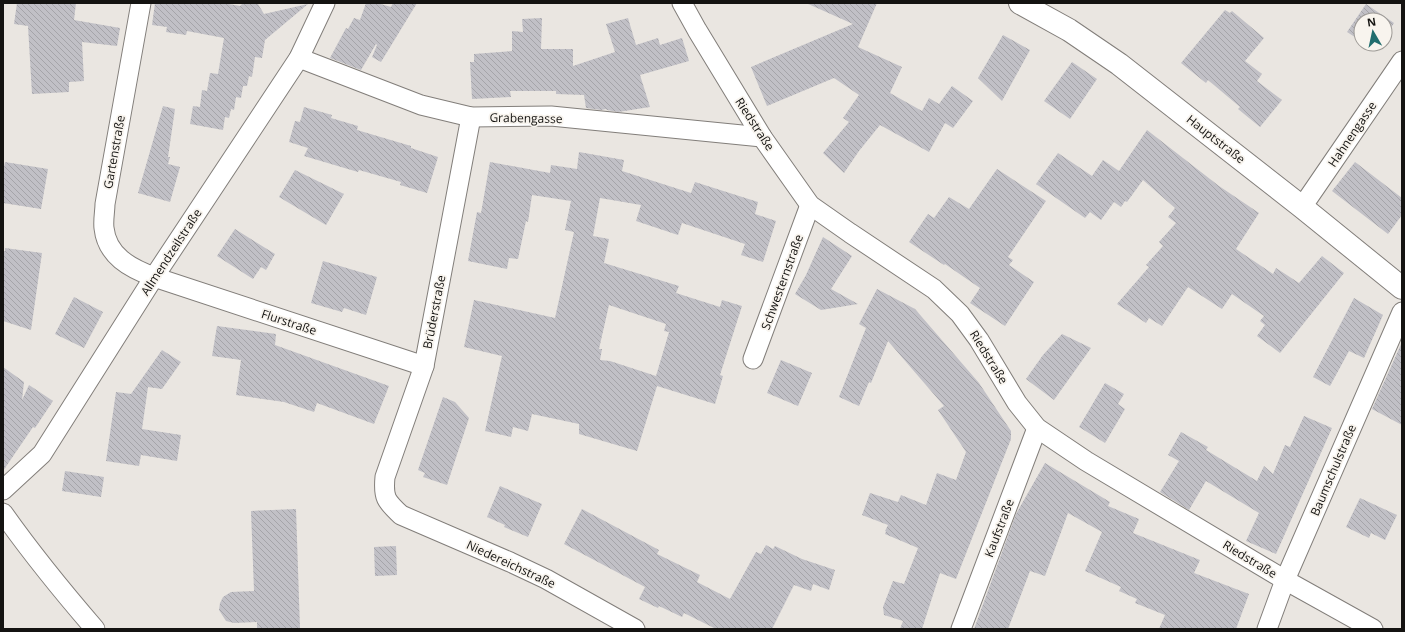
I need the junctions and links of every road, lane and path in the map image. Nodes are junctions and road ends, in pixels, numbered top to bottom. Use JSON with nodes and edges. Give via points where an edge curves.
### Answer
{"nodes":[{"id":1,"x":141,"y":3,"type":"edge"},
{"id":2,"x":325,"y":3,"type":"edge"},
{"id":3,"x":682,"y":3,"type":"edge"},
{"id":4,"x":1020,"y":3,"type":"edge"},
{"id":5,"x":299,"y":58,"type":"junction"},
{"id":6,"x":1402,"y":61,"type":"edge"},
{"id":7,"x":471,"y":117,"type":"junction"},
{"id":8,"x":762,"y":137,"type":"junction"},
{"id":9,"x":810,"y":204,"type":"junction"},
{"id":10,"x":1302,"y":207,"type":"junction"},
{"id":11,"x":154,"y":277,"type":"junction"},
{"id":12,"x":1402,"y":288,"type":"edge"},
{"id":13,"x":1402,"y":312,"type":"edge"},
{"id":14,"x":753,"y":359,"type":"dead end"},
{"id":15,"x":424,"y":366,"type":"junction"},
{"id":16,"x":1037,"y":428,"type":"junction"},
{"id":17,"x":3,"y":490,"type":"edge"},
{"id":18,"x":387,"y":503,"type":"joint"},
{"id":19,"x":3,"y":513,"type":"edge"},
{"id":20,"x":1285,"y":580,"type":"junction"},
{"id":21,"x":95,"y":629,"type":"edge"},
{"id":22,"x":635,"y":629,"type":"edge"},
{"id":23,"x":960,"y":629,"type":"edge"},
{"id":24,"x":1267,"y":629,"type":"edge"},
{"id":25,"x":1373,"y":629,"type":"edge"}],
"edges":[{"from":1,"to":11,"type":"street","name":"Gartenstraße","via":[[105,204],[104,228],[108,244],[117,258],[134,270]]},
{"from":2,"to":5,"type":"street","name":"Allmendzeilstraße"},
{"from":3,"to":8,"type":"street","name":"Riedstraße"},
{"from":4,"to":10,"type":"street","name":"Hauptstraße","via":[[1069,30],[1119,64]]},
{"from":5,"to":7,"type":"street","name":"Grabengasse","via":[[421,105]]},
{"from":5,"to":11,"type":"street","name":"Allmendzeilstraße"},
{"from":6,"to":10,"type":"street","name":"Hahnengasse"},
{"from":7,"to":8,"type":"street","name":"Grabengasse","via":[[551,116]]},
{"from":7,"to":15,"type":"street","name":"Brüderstraße"},
{"from":8,"to":9,"type":"street","name":"Riedstraße"},
{"from":9,"to":14,"type":"street","name":"Schwesternstraße"},
{"from":9,"to":16,"type":"street","name":"Riedstraße","via":[[934,289],[960,314],[1017,403]]},
{"from":10,"to":12,"type":"street","name":"Hauptstraße"},
{"from":11,"to":15,"type":"street","name":"Flurstraße"},
{"from":11,"to":17,"type":"street","name":"Allmendzeilstraße","via":[[42,454]]},
{"from":13,"to":20,"type":"street","name":"Baumschulstraße"},
{"from":15,"to":18,"type":"street","name":"Brüderstraße","via":[[385,477],[383,491]]},
{"from":16,"to":20,"type":"street","name":"Riedstraße","via":[[1086,461]]},
{"from":16,"to":23,"type":"street","name":"Kaufstraße"},
{"from":18,"to":22,"type":"street","name":"Niedereichstraße","via":[[401,515],[546,579]]},
{"from":19,"to":21,"type":"street"},
{"from":20,"to":24,"type":"street","name":"Baumschulstraße"},
{"from":20,"to":25,"type":"street","name":"Riedstraße"}]}
